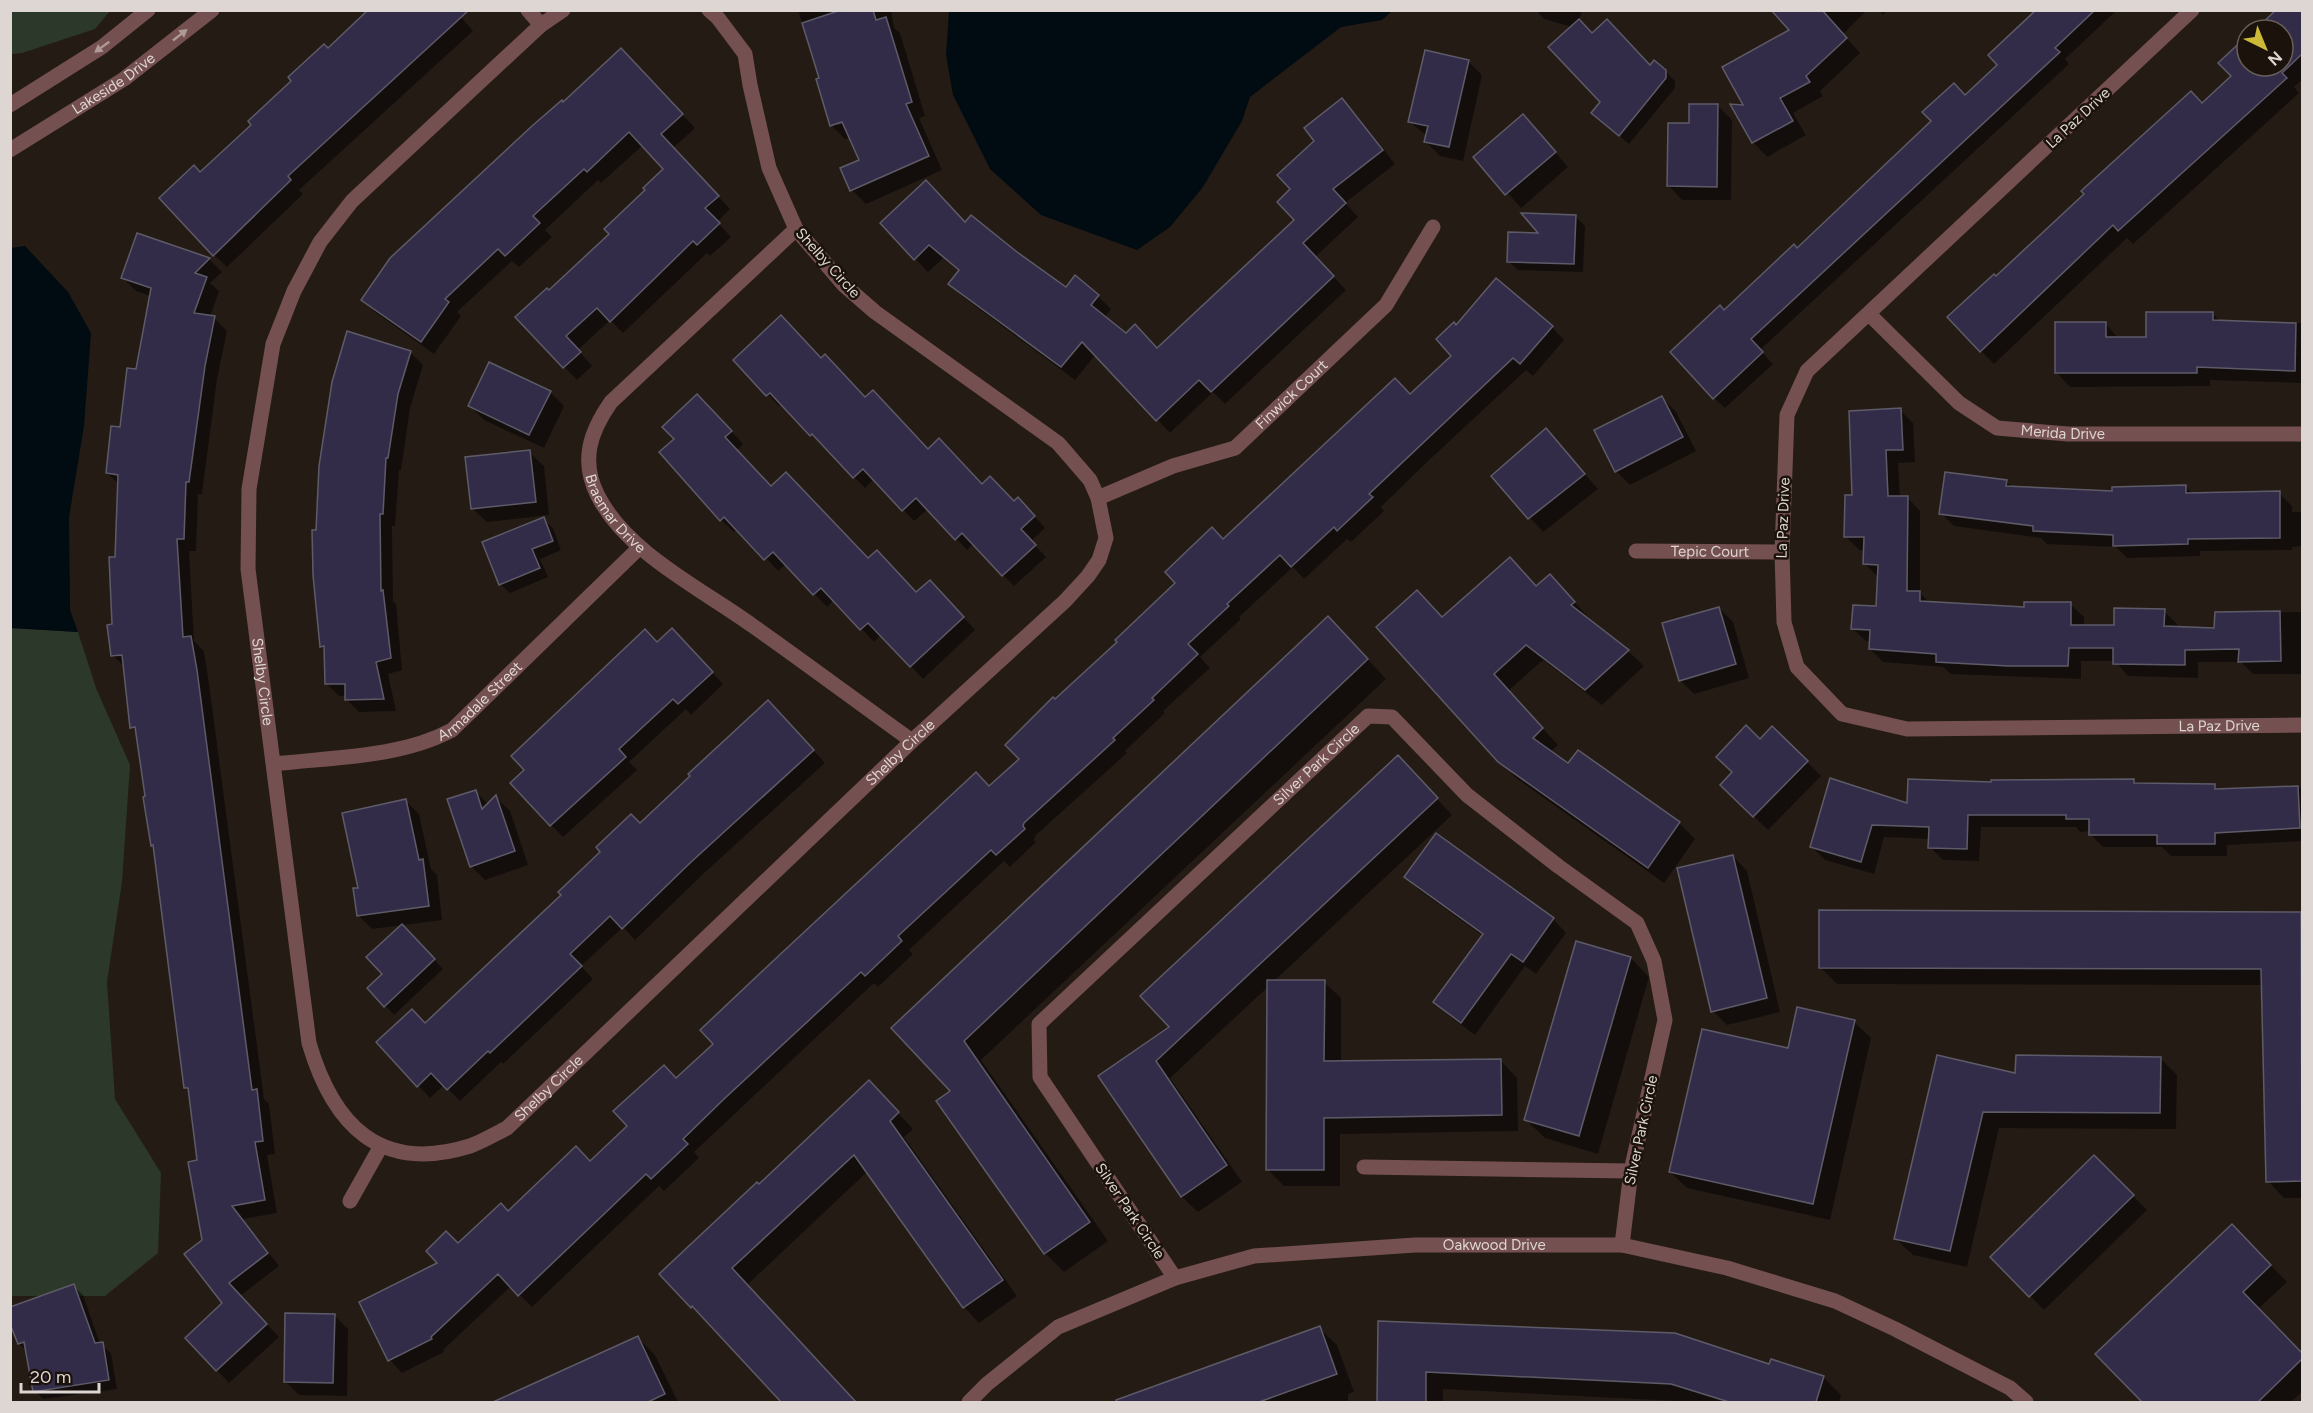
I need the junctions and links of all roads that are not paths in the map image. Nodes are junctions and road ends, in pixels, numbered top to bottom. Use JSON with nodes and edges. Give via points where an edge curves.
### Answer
{"nodes":[{"id":1,"x":148,"y":10,"type":"edge"},
{"id":2,"x":212,"y":10,"type":"edge"},
{"id":3,"x":528,"y":10,"type":"edge"},
{"id":4,"x":563,"y":10,"type":"edge"},
{"id":5,"x":709,"y":10,"type":"edge"},
{"id":6,"x":2192,"y":10,"type":"edge"},
{"id":7,"x":541,"y":25,"type":"junction"},
{"id":8,"x":10,"y":105,"type":"edge"},
{"id":9,"x":10,"y":150,"type":"edge"},
{"id":10,"x":1433,"y":227,"type":"dead end"},
{"id":11,"x":796,"y":229,"type":"junction"},
{"id":12,"x":1869,"y":314,"type":"junction"},
{"id":13,"x":2302,"y":434,"type":"edge"},
{"id":14,"x":1098,"y":498,"type":"junction"},
{"id":15,"x":639,"y":548,"type":"junction"},
{"id":16,"x":1636,"y":552,"type":"dead end"},
{"id":17,"x":1782,"y":552,"type":"junction"},
{"id":18,"x":2302,"y":725,"type":"edge"},
{"id":19,"x":912,"y":741,"type":"junction"},
{"id":20,"x":274,"y":764,"type":"junction"},
{"id":21,"x":381,"y":1146,"type":"junction"},
{"id":22,"x":1364,"y":1167,"type":"dead end"},
{"id":23,"x":1631,"y":1171,"type":"junction"},
{"id":24,"x":350,"y":1201,"type":"dead end"},
{"id":25,"x":1622,"y":1245,"type":"junction"},
{"id":26,"x":1175,"y":1278,"type":"junction"},
{"id":27,"x":969,"y":1402,"type":"edge"},
{"id":28,"x":2026,"y":1402,"type":"edge"}],
"edges":[{"from":1,"to":8,"type":"street","one_way":true,"via":[[102,48]]},
{"from":9,"to":2,"type":"street","name":"Lakeside Drive","one_way":true,"via":[[124,79]]},
{"from":3,"to":7,"type":"street"},
{"from":4,"to":7,"type":"street","name":"Shelby Circle"},
{"from":5,"to":11,"type":"street","name":"Shelby Circle","via":[[745,54],[769,168]]},
{"from":6,"to":12,"type":"street","name":"La Paz Drive"},
{"from":7,"to":20,"type":"street","name":"Shelby Circle","via":[[352,201],[320,242],[294,291],[273,344],[249,489],[248,569]]},
{"from":10,"to":14,"type":"street","name":"Finwick Court","via":[[1386,305],[1235,448],[1173,466]]},
{"from":11,"to":14,"type":"street","name":"Shelby Circle","via":[[844,285],[874,312],[1058,443],[1090,480]]},
{"from":11,"to":15,"type":"street","name":"Braemar Drive","via":[[611,402],[597,423],[589,449],[590,474],[597,495]]},
{"from":12,"to":13,"type":"street","name":"Merida Drive","via":[[1959,403],[1997,428],[2068,434]]},
{"from":12,"to":17,"type":"street","name":"La Paz Drive","via":[[1807,371],[1787,415]]},
{"from":14,"to":19,"type":"street","name":"Shelby Circle","via":[[1106,538],[1099,560],[1088,576]]},
{"from":15,"to":19,"type":"street","name":"Braemar Drive"},
{"from":15,"to":20,"type":"street","name":"Armadale Street","via":[[452,730],[406,749]]},
{"from":16,"to":17,"type":"street","name":"Tepic Court"},
{"from":17,"to":18,"type":"street","name":"La Paz Drive","via":[[1784,622],[1797,667],[1842,714],[1907,729]]},
{"from":19,"to":21,"type":"street","name":"Shelby Circle","via":[[507,1128],[472,1146],[441,1154],[415,1154]]},
{"from":20,"to":21,"type":"street","name":"Shelby Circle","via":[[312,1053],[328,1095],[350,1123]]},
{"from":21,"to":24,"type":"street"},
{"from":22,"to":23,"type":"street"},
{"from":23,"to":25,"type":"street","name":"Silver Park Circle"},
{"from":23,"to":26,"type":"street","name":"Silver Park Circle","via":[[1665,1020],[1654,961],[1637,923],[1467,795],[1392,717],[1368,716],[1039,1024],[1040,1077]]},
{"from":25,"to":26,"type":"street","name":"Oakwood Drive","via":[[1415,1245],[1254,1256]]},
{"from":25,"to":28,"type":"street","name":"Oakwood Drive","via":[[1727,1268],[1835,1301],[2010,1388]]},
{"from":26,"to":27,"type":"street","name":"Oakwood Drive","via":[[1058,1327]]}]}
